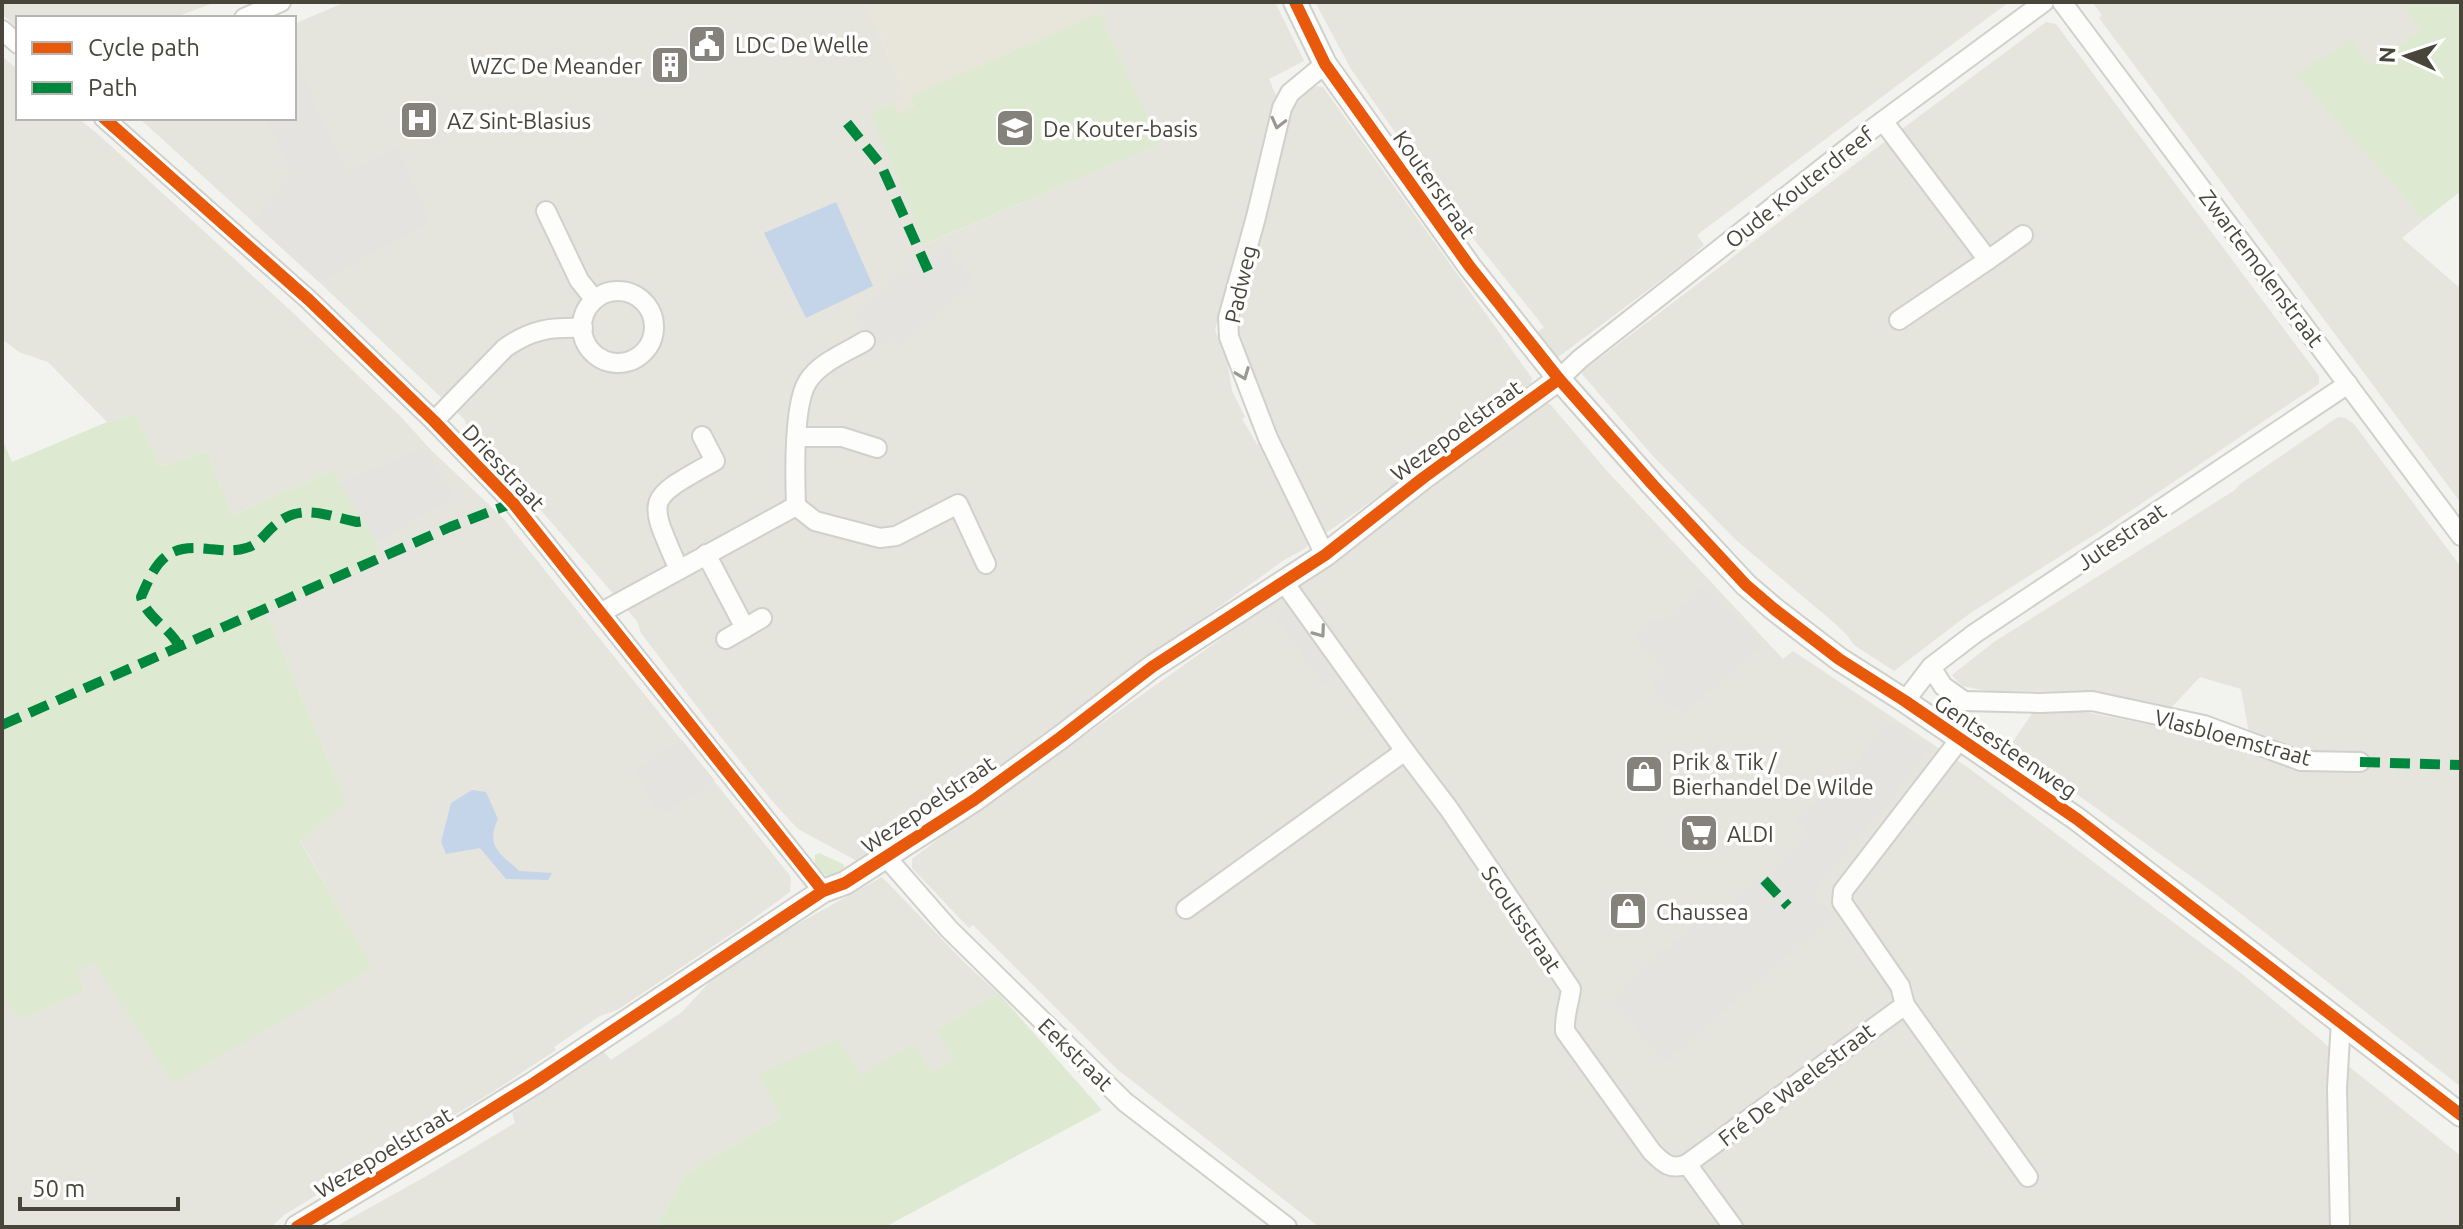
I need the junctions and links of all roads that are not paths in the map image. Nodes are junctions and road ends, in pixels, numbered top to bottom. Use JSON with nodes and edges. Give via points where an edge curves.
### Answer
{"nodes":[{"id":1,"x":281,"y":2,"type":"edge"},
{"id":2,"x":1295,"y":2,"type":"edge"},
{"id":3,"x":2044,"y":2,"type":"edge"},
{"id":4,"x":2062,"y":2,"type":"edge"},
{"id":5,"x":249,"y":16,"type":"edge"},
{"id":6,"x":1325,"y":64,"type":"junction"},
{"id":7,"x":106,"y":120,"type":"edge"},
{"id":8,"x":1883,"y":121,"type":"junction"},
{"id":9,"x":546,"y":211,"type":"dead end"},
{"id":10,"x":2023,"y":235,"type":"dead end"},
{"id":11,"x":1988,"y":260,"type":"junction"},
{"id":12,"x":594,"y":299,"type":"junction"},
{"id":13,"x":1899,"y":320,"type":"dead end"},
{"id":14,"x":583,"y":328,"type":"junction"},
{"id":15,"x":865,"y":341,"type":"dead end"},
{"id":16,"x":1559,"y":379,"type":"junction"},
{"id":17,"x":2348,"y":384,"type":"junction"},
{"id":18,"x":434,"y":421,"type":"junction"},
{"id":19,"x":702,"y":436,"type":"dead end"},
{"id":20,"x":798,"y":437,"type":"junction"},
{"id":21,"x":877,"y":448,"type":"dead end"},
{"id":22,"x":796,"y":506,"type":"junction"},
{"id":23,"x":2461,"y":536,"type":"edge"},
{"id":24,"x":706,"y":554,"type":"junction"},
{"id":25,"x":1325,"y":555,"type":"junction"},
{"id":26,"x":986,"y":564,"type":"dead end"},
{"id":27,"x":679,"y":570,"type":"junction"},
{"id":28,"x":1283,"y":581,"type":"junction"},
{"id":29,"x":602,"y":612,"type":"junction"},
{"id":30,"x":762,"y":618,"type":"dead end"},
{"id":31,"x":745,"y":628,"type":"junction"},
{"id":32,"x":726,"y":639,"type":"dead end"},
{"id":33,"x":1931,"y":667,"type":"junction"},
{"id":34,"x":1905,"y":701,"type":"junction"},
{"id":35,"x":1960,"y":739,"type":"junction"},
{"id":36,"x":1405,"y":751,"type":"junction"},
{"id":37,"x":2360,"y":762,"type":"dead end"},
{"id":38,"x":886,"y":857,"type":"junction"},
{"id":39,"x":823,"y":891,"type":"junction"},
{"id":40,"x":1186,"y":909,"type":"dead end"},
{"id":41,"x":1905,"y":1005,"type":"junction"},
{"id":42,"x":2341,"y":1021,"type":"junction"},
{"id":43,"x":2461,"y":1115,"type":"edge"},
{"id":44,"x":1687,"y":1164,"type":"junction"},
{"id":45,"x":2028,"y":1177,"type":"dead end"},
{"id":46,"x":297,"y":1227,"type":"edge"},
{"id":47,"x":1287,"y":1227,"type":"edge"},
{"id":48,"x":1733,"y":1227,"type":"edge"},
{"id":49,"x":2340,"y":1227,"type":"edge"}],
"edges":[{"from":1,"to":5,"type":"street"},
{"from":2,"to":6,"type":"street","name":"Kouterstraat"},
{"from":3,"to":8,"type":"street","name":"Oude Kouterdreef"},
{"from":4,"to":17,"type":"street","name":"Zwartemolenstraat"},
{"from":6,"to":16,"type":"street","name":"Kouterstraat","via":[[1465,260]]},
{"from":6,"to":25,"type":"street","name":"Padweg","one_way":true,"via":[[1290,93],[1282,108],[1228,318],[1229,337],[1268,438]]},
{"from":7,"to":18,"type":"street","name":"Driesstraat","via":[[309,300]]},
{"from":8,"to":11,"type":"street"},
{"from":8,"to":16,"type":"street","name":"Oude Kouterdreef"},
{"from":9,"to":12,"type":"street","via":[[579,280]]},
{"from":10,"to":11,"type":"street"},
{"from":11,"to":13,"type":"street"},
{"from":12,"to":14,"type":"street"},
{"from":12,"to":14,"type":"street","via":[[622,292],[638,298],[649,309],[653,336],[645,352],[615,363],[589,348]]},
{"from":14,"to":18,"type":"street","via":[[536,331],[519,338]]},
{"from":15,"to":20,"type":"street","via":[[809,379],[801,396]]},
{"from":16,"to":25,"type":"street","name":"Wezepoelstraat"},
{"from":16,"to":34,"type":"street","name":"Gentsesteenweg","via":[[1746,585],[1830,652]]},
{"from":17,"to":23,"type":"street","name":"Zwartemolenstraat"},
{"from":17,"to":33,"type":"street","name":"Jutestraat"},
{"from":18,"to":29,"type":"street","name":"Driesstraat","via":[[513,503]]},
{"from":19,"to":27,"type":"street","via":[[719,469],[673,485],[656,504]]},
{"from":20,"to":21,"type":"street","via":[[842,437]]},
{"from":20,"to":22,"type":"street"},
{"from":22,"to":24,"type":"street"},
{"from":22,"to":26,"type":"street","via":[[815,521],[880,538],[896,536],[958,504]]},
{"from":24,"to":27,"type":"street"},
{"from":24,"to":31,"type":"street"},
{"from":25,"to":28,"type":"street","name":"Wezepoelstraat"},
{"from":27,"to":29,"type":"street"},
{"from":28,"to":36,"type":"street","name":"Scoutsstraat","one_way":true},
{"from":28,"to":38,"type":"street","name":"Wezepoelstraat","via":[[1152,667],[999,782]]},
{"from":29,"to":39,"type":"street","name":"Driesstraat"},
{"from":30,"to":31,"type":"street"},
{"from":31,"to":32,"type":"street"},
{"from":33,"to":34,"type":"street","name":"Jutestraat"},
{"from":33,"to":37,"type":"street","name":"Vlasbloemstraat","via":[[1943,686],[1964,701],[2092,701],[2204,725],[2301,761]]},
{"from":34,"to":35,"type":"street","name":"Gentsesteenweg"},
{"from":35,"to":41,"type":"street","via":[[1843,891],[1842,902],[1900,986]]},
{"from":35,"to":42,"type":"street","name":"Gentsesteenweg","via":[[2077,819]]},
{"from":36,"to":40,"type":"street"},
{"from":36,"to":44,"type":"street","name":"Scoutsstraat","via":[[1571,989],[1565,1031],[1652,1152],[1665,1165]]},
{"from":38,"to":39,"type":"street","name":"Wezepoelstraat"},
{"from":38,"to":47,"type":"street","name":"Eekstraat","via":[[949,929],[1125,1102]]},
{"from":39,"to":46,"type":"street","name":"Wezepoelstraat","via":[[528,1086]]},
{"from":41,"to":44,"type":"street","name":"Fré De Waelestraat"},
{"from":41,"to":45,"type":"street"},
{"from":42,"to":43,"type":"street","name":"Gentsesteenweg"},
{"from":42,"to":49,"type":"street"},
{"from":44,"to":48,"type":"street"}]}
